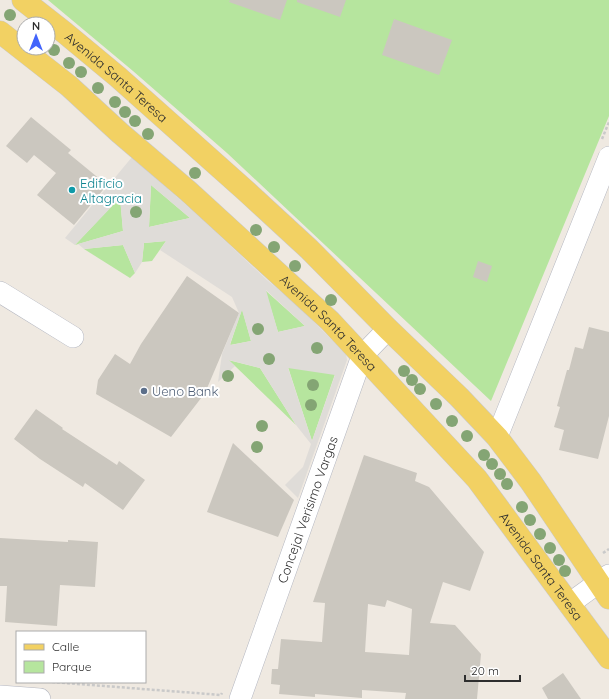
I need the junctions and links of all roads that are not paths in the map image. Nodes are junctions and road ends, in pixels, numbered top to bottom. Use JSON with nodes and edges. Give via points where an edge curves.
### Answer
{"nodes":[{"id":1,"x":23,"y":0,"type":"edge"},
{"id":2,"x":0,"y":32,"type":"edge"},
{"id":3,"x":609,"y":157,"type":"edge"},
{"id":4,"x":0,"y":292,"type":"edge"},
{"id":5,"x":388,"y":329,"type":"junction"},
{"id":6,"x":73,"y":337,"type":"dead end"},
{"id":7,"x":362,"y":356,"type":"junction"},
{"id":8,"x":497,"y":437,"type":"junction"},
{"id":9,"x":606,"y":585,"type":"edge"},
{"id":10,"x":569,"y":604,"type":"junction"},
{"id":11,"x":609,"y":658,"type":"edge"},
{"id":12,"x":233,"y":694,"type":"edge"},
{"id":13,"x":0,"y":696,"type":"edge"},
{"id":14,"x":40,"y":699,"type":"edge"}],
"edges":[{"from":1,"to":5,"type":"main road","name":"Avenida Santa Teresa","via":[[118,77],[246,191],[309,249]]},
{"from":2,"to":7,"type":"main road","name":"Avenida Santa Teresa","via":[[70,86],[188,191],[330,321]]},
{"from":3,"to":8,"type":"street"},
{"from":4,"to":6,"type":"street"},
{"from":5,"to":7,"type":"street","name":"Concejal Verisimo Vargas"},
{"from":5,"to":8,"type":"main road","name":"Avenida Santa Teresa"},
{"from":7,"to":10,"type":"main road","name":"Avenida Santa Teresa","via":[[477,479]]},
{"from":7,"to":12,"type":"street","name":"Concejal Verisimo Vargas"},
{"from":8,"to":9,"type":"main road","name":"Avenida Santa Teresa"},
{"from":9,"to":10,"type":"street"},
{"from":10,"to":11,"type":"main road","name":"Avenida Santa Teresa"},
{"from":13,"to":14,"type":"street"}]}
